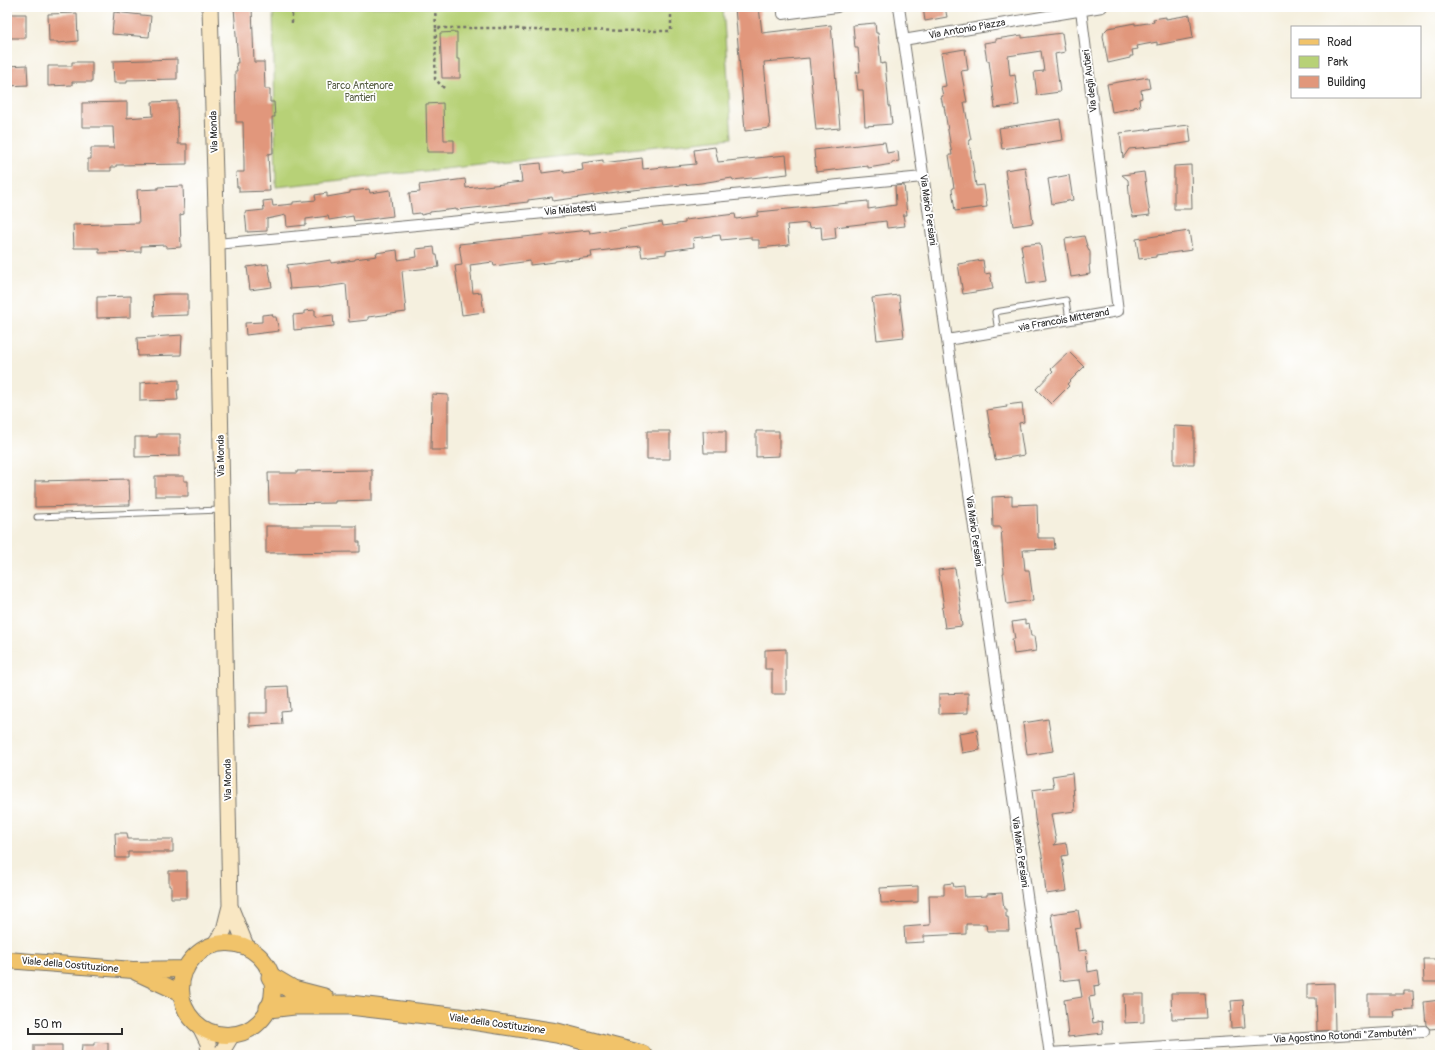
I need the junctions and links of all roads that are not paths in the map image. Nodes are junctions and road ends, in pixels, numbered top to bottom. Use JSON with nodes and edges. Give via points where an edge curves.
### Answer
{"nodes":[{"id":1,"x":210,"y":7,"type":"edge"},
{"id":2,"x":783,"y":7,"type":"edge"},
{"id":3,"x":837,"y":7,"type":"edge"},
{"id":4,"x":899,"y":7,"type":"edge"},
{"id":5,"x":1102,"y":7,"type":"edge"},
{"id":6,"x":1081,"y":10,"type":"junction"},
{"id":7,"x":903,"y":40,"type":"junction"},
{"id":8,"x":1098,"y":152,"type":"joint"},
{"id":9,"x":923,"y":176,"type":"junction"},
{"id":10,"x":217,"y":244,"type":"junction"},
{"id":11,"x":1069,"y":320,"type":"junction"},
{"id":12,"x":998,"y":332,"type":"junction"},
{"id":13,"x":947,"y":340,"type":"junction"},
{"id":14,"x":222,"y":510,"type":"junction"},
{"id":15,"x":37,"y":517,"type":"dead end"},
{"id":16,"x":230,"y":906,"type":"junction"},
{"id":17,"x":214,"y":945,"type":"junction"},
{"id":18,"x":247,"y":948,"type":"junction"},
{"id":19,"x":7,"y":960,"type":"edge"},
{"id":20,"x":186,"y":968,"type":"junction"},
{"id":21,"x":133,"y":970,"type":"junction"},
{"id":22,"x":271,"y":977,"type":"junction"},
{"id":23,"x":181,"y":993,"type":"junction"},
{"id":24,"x":350,"y":1005,"type":"junction"},
{"id":25,"x":269,"y":1008,"type":"junction"},
{"id":26,"x":200,"y":1027,"type":"junction"},
{"id":27,"x":1424,"y":1031,"type":"dead end"},
{"id":28,"x":232,"y":1035,"type":"junction"},
{"id":29,"x":1049,"y":1054,"type":"edge"},
{"id":30,"x":209,"y":1055,"type":"edge"},
{"id":31,"x":220,"y":1055,"type":"edge"},
{"id":32,"x":642,"y":1055,"type":"edge"}],
"edges":[{"from":1,"to":10,"type":"main road","name":"Via Monda"},
{"from":2,"to":3,"type":"street","via":[[784,14]]},
{"from":4,"to":7,"type":"street","name":"Via Mario Persiani"},
{"from":5,"to":6,"type":"street","name":"Via Antonio Piazza"},
{"from":6,"to":7,"type":"street","name":"Via Antonio Piazza"},
{"from":6,"to":8,"type":"street","name":"Via degli Autieri"},
{"from":7,"to":9,"type":"street","name":"Via Mario Persiani"},
{"from":8,"to":11,"type":"street","name":"via Francois Mitterand","via":[[1118,311]]},
{"from":9,"to":10,"type":"street","name":"Via Malatesti"},
{"from":9,"to":13,"type":"street","name":"Via Mario Persiani"},
{"from":10,"to":14,"type":"main road","name":"Via Monda"},
{"from":11,"to":12,"type":"street","name":"via Francois Mitterand"},
{"from":11,"to":12,"type":"lane","via":[[1066,300],[995,312]]},
{"from":12,"to":13,"type":"street","name":"via Francois Mitterand"},
{"from":13,"to":29,"type":"street","name":"Via Mario Persiani"},
{"from":14,"to":15,"type":"lane"},
{"from":14,"to":16,"type":"main road","name":"Via Monda"},
{"from":16,"to":17,"type":"main road","name":"Via Monda","via":[[224,930]]},
{"from":16,"to":18,"type":"main road","name":"Via Monda"},
{"from":17,"to":18,"type":"main road","via":[[237,944]]},
{"from":17,"to":20,"type":"main road","via":[[193,958]]},
{"from":18,"to":22,"type":"main road","via":[[258,955]]},
{"from":19,"to":21,"type":"main road","name":"Viale della Costituzione"},
{"from":20,"to":21,"type":"main road","name":"Viale della Costituzione"},
{"from":20,"to":23,"type":"main road"},
{"from":21,"to":23,"type":"main road","name":"Viale della Costituzione"},
{"from":22,"to":24,"type":"highway","name":"Viale della Costituzione","via":[[293,990]]},
{"from":22,"to":25,"type":"main road","via":[[273,993]]},
{"from":23,"to":26,"type":"main road","via":[[184,1006]]},
{"from":24,"to":25,"type":"highway","name":"Viale della Costituzione","via":[[294,1005]]},
{"from":24,"to":32,"type":"highway","name":"Viale della Costituzione","via":[[557,1033]]},
{"from":25,"to":28,"type":"main road","via":[[260,1021],[248,1030]]},
{"from":26,"to":28,"type":"main road","via":[[221,1035]]},
{"from":26,"to":30,"type":"main road","via":[[208,1044]]},
{"from":27,"to":29,"type":"street","name":"Via Agostino Rotondi \"Zambutèn\""},
{"from":28,"to":31,"type":"main road"}]}
